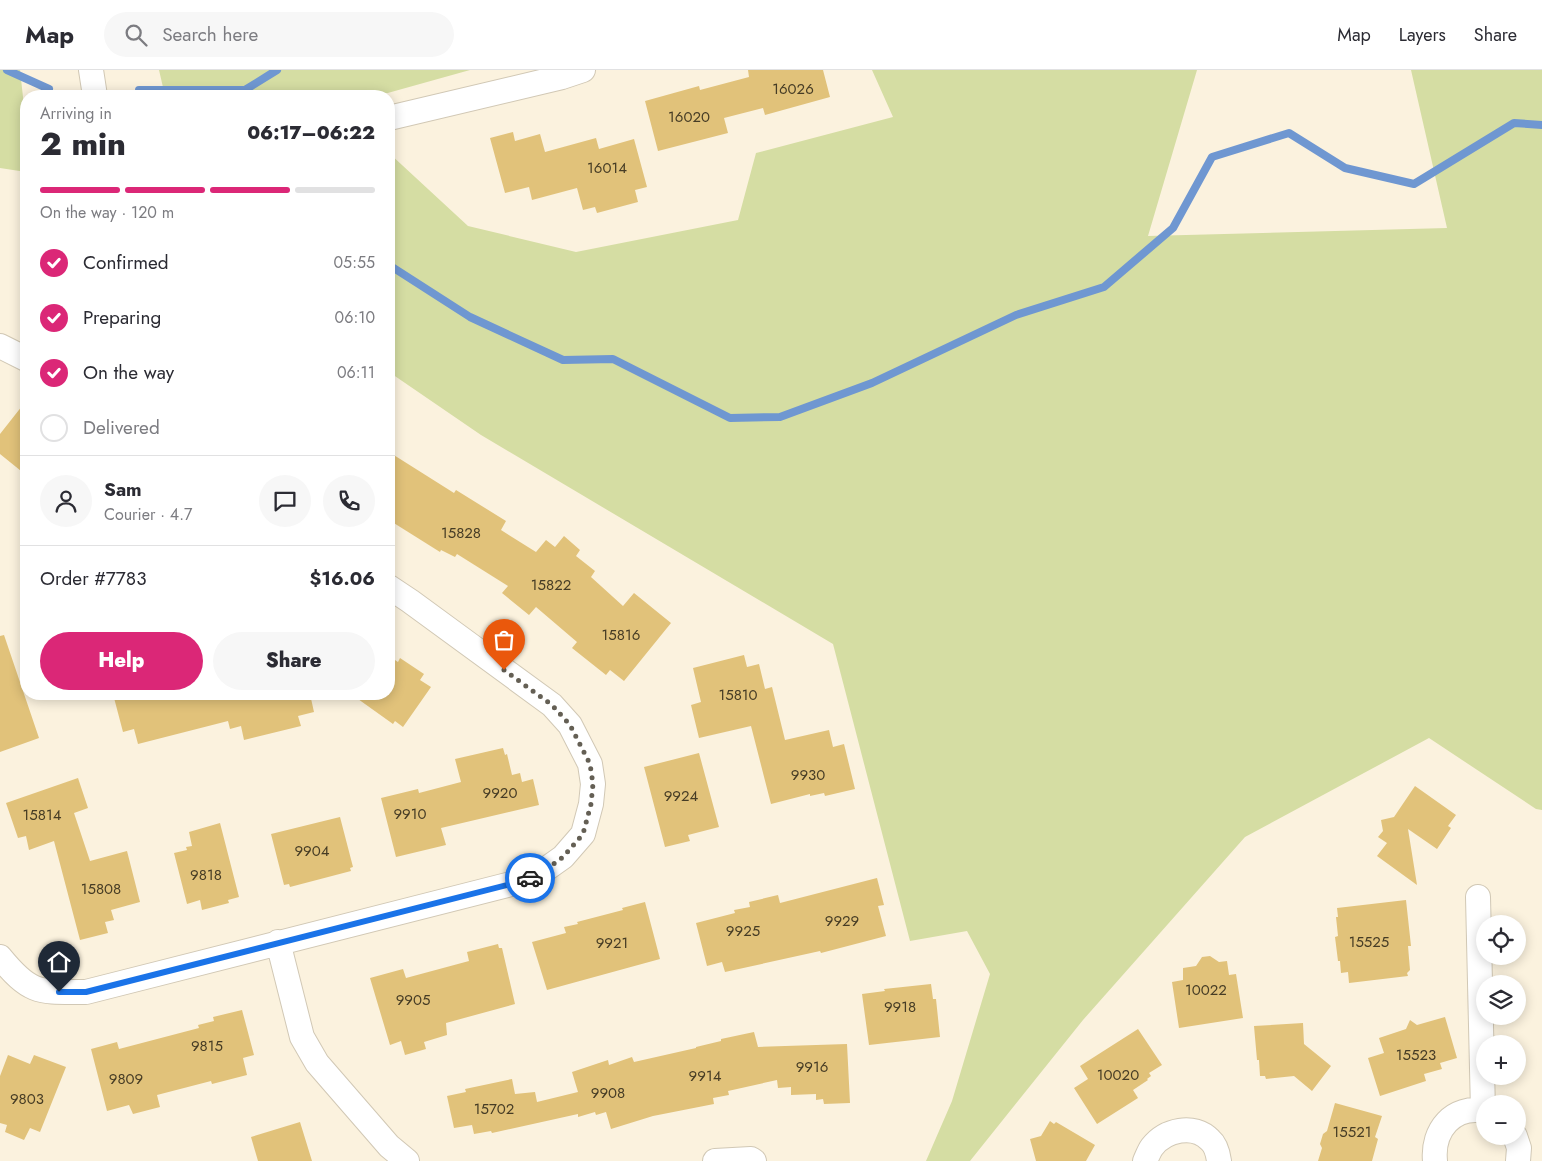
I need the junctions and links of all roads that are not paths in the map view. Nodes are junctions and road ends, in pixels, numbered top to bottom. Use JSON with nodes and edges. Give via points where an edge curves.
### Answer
{"nodes":[{"id":1,"x":91,"y":70,"type":"edge"},
{"id":2,"x":583,"y":70,"type":"edge"},
{"id":3,"x":94,"y":90,"type":"edge"},
{"id":4,"x":395,"y":117,"type":"edge"},
{"id":5,"x":0,"y":346,"type":"edge"},
{"id":6,"x":20,"y":354,"type":"edge"},
{"id":7,"x":395,"y":592,"type":"edge"},
{"id":8,"x":1478,"y":897,"type":"dead end"},
{"id":9,"x":278,"y":942,"type":"junction"},
{"id":10,"x":0,"y":957,"type":"edge"},
{"id":11,"x":1484,"y":1095,"type":"edge"},
{"id":12,"x":1476,"y":1110,"type":"edge"},
{"id":13,"x":1518,"y":1145,"type":"edge"},
{"id":14,"x":407,"y":1161,"type":"edge"},
{"id":15,"x":715,"y":1161,"type":"edge"},
{"id":16,"x":754,"y":1161,"type":"edge"},
{"id":17,"x":1145,"y":1161,"type":"edge"},
{"id":18,"x":1219,"y":1161,"type":"edge"},
{"id":19,"x":1435,"y":1161,"type":"edge"},
{"id":20,"x":1518,"y":1161,"type":"edge"}],
"edges":[{"from":1,"to":3,"type":"street"},
{"from":2,"to":4,"type":"street"},
{"from":5,"to":6,"type":"street"},
{"from":7,"to":9,"type":"street","via":[[552,705],[570,725],[590,764],[593,784],[583,834],[563,857],[540,874]]},
{"from":8,"to":11,"type":"street"},
{"from":9,"to":10,"type":"street","via":[[86,992],[45,992],[29,986],[15,976]]},
{"from":9,"to":14,"type":"street","via":[[302,1037],[317,1063],[389,1146]]},
{"from":12,"to":19,"type":"street","via":[[1456,1115],[1445,1124],[1437,1136]]},
{"from":13,"to":20,"type":"street"},
{"from":15,"to":16,"type":"street"},
{"from":17,"to":18,"type":"street","via":[[1151,1148],[1165,1135],[1182,1130],[1200,1132],[1212,1140]]}]}
